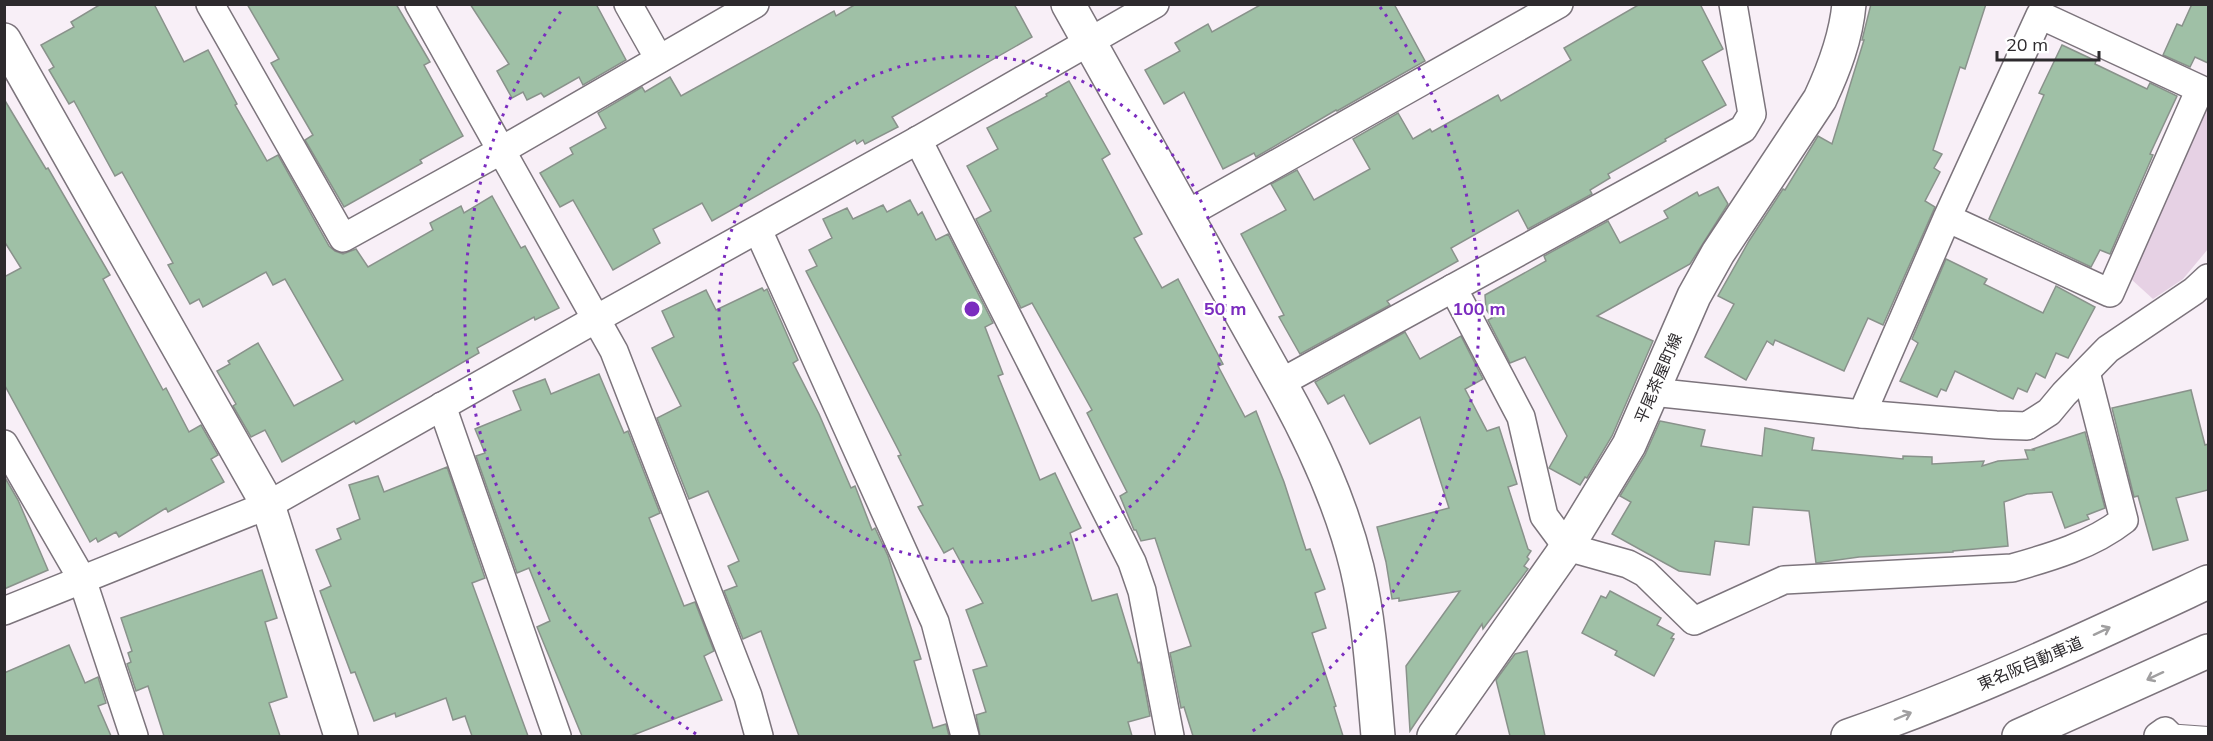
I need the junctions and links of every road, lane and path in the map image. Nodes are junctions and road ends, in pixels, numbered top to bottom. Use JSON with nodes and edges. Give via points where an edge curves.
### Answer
{"nodes":[{"id":1,"x":210,"y":4,"type":"edge"},
{"id":2,"x":419,"y":4,"type":"edge"},
{"id":3,"x":628,"y":4,"type":"edge"},
{"id":4,"x":755,"y":4,"type":"edge"},
{"id":5,"x":1068,"y":4,"type":"edge"},
{"id":6,"x":1155,"y":4,"type":"edge"},
{"id":7,"x":1559,"y":4,"type":"edge"},
{"id":8,"x":1733,"y":4,"type":"edge"},
{"id":9,"x":1849,"y":4,"type":"edge"},
{"id":10,"x":4,"y":39,"type":"edge"},
{"id":11,"x":1089,"y":42,"type":"junction"},
{"id":12,"x":659,"y":59,"type":"junction"},
{"id":13,"x":918,"y":140,"type":"junction"},
{"id":14,"x":502,"y":150,"type":"junction"},
{"id":15,"x":1186,"y":214,"type":"junction"},
{"id":16,"x":1947,"y":218,"type":"junction"},
{"id":17,"x":758,"y":230,"type":"junction"},
{"id":18,"x":2208,"y":278,"type":"edge"},
{"id":19,"x":1453,"y":288,"type":"junction"},
{"id":20,"x":596,"y":319,"type":"junction"},
{"id":21,"x":2086,"y":372,"type":"junction"},
{"id":22,"x":1280,"y":382,"type":"junction"},
{"id":23,"x":1653,"y":392,"type":"junction"},
{"id":24,"x":442,"y":406,"type":"junction"},
{"id":25,"x":1862,"y":414,"type":"junction"},
{"id":26,"x":4,"y":444,"type":"edge"},
{"id":27,"x":268,"y":505,"type":"junction"},
{"id":28,"x":1567,"y":547,"type":"junction"},
{"id":29,"x":82,"y":579,"type":"junction"},
{"id":30,"x":2208,"y":582,"type":"edge"},
{"id":31,"x":4,"y":611,"type":"edge"},
{"id":32,"x":2208,"y":651,"type":"edge"},
{"id":33,"x":2208,"y":734,"type":"edge"},
{"id":34,"x":2164,"y":735,"type":"edge"},
{"id":35,"x":134,"y":736,"type":"edge"},
{"id":36,"x":341,"y":736,"type":"edge"},
{"id":37,"x":557,"y":736,"type":"edge"},
{"id":38,"x":759,"y":736,"type":"edge"},
{"id":39,"x":965,"y":736,"type":"edge"},
{"id":40,"x":1170,"y":736,"type":"edge"},
{"id":41,"x":1377,"y":736,"type":"edge"},
{"id":42,"x":1434,"y":736,"type":"edge"},
{"id":43,"x":1848,"y":736,"type":"edge"},
{"id":44,"x":2019,"y":736,"type":"edge"}],
"edges":[{"from":1,"to":14,"type":"street","via":[[343,238]]},
{"from":2,"to":14,"type":"street"},
{"from":3,"to":12,"type":"street"},
{"from":4,"to":12,"type":"street"},
{"from":5,"to":11,"type":"main road"},
{"from":6,"to":11,"type":"street"},
{"from":7,"to":15,"type":"street"},
{"from":8,"to":19,"type":"street","via":[[1752,114],[1743,129]]},
{"from":9,"to":23,"type":"main road","name":"平尾茶屋町線","via":[[1845,35],[1820,99],[1718,253],[1694,296]]},
{"from":10,"to":27,"type":"main road"},
{"from":11,"to":13,"type":"street"},
{"from":11,"to":15,"type":"main road"},
{"from":12,"to":14,"type":"street"},
{"from":13,"to":17,"type":"street"},
{"from":13,"to":40,"type":"street","via":[[1132,562],[1142,591]]},
{"from":14,"to":20,"type":"street"},
{"from":15,"to":22,"type":"main road"},
{"from":16,"to":16,"type":"street","via":[[2040,15],[2200,89],[2110,293]]},
{"from":16,"to":25,"type":"street"},
{"from":17,"to":20,"type":"street"},
{"from":17,"to":39,"type":"street","via":[[934,622]]},
{"from":18,"to":21,"type":"street","via":[[2108,349]]},
{"from":19,"to":22,"type":"street"},
{"from":19,"to":28,"type":"street","via":[[1521,417],[1544,516]]},
{"from":20,"to":24,"type":"street"},
{"from":20,"to":38,"type":"street","via":[[614,351],[748,696]]},
{"from":21,"to":25,"type":"street","via":[[2049,412],[2027,426]]},
{"from":21,"to":28,"type":"street","via":[[2124,520],[2107,533],[2046,559],[2012,568],[1784,580],[1694,621],[1645,573],[1628,564]]},
{"from":22,"to":41,"type":"main road","via":[[1323,467],[1357,568],[1368,631]]},
{"from":23,"to":25,"type":"street"},
{"from":23,"to":28,"type":"main road","name":"平尾茶屋町線","via":[[1629,445]]},
{"from":24,"to":27,"type":"street"},
{"from":24,"to":37,"type":"street"},
{"from":26,"to":29,"type":"street"},
{"from":27,"to":29,"type":"street"},
{"from":27,"to":36,"type":"main road"},
{"from":28,"to":42,"type":"main road","name":"平尾茶屋町線"},
{"from":29,"to":31,"type":"street"},
{"from":29,"to":35,"type":"street"},
{"from":43,"to":30,"type":"main road","name":"東名阪自動車道","one_way":true,"via":[[2058,652]]},
{"from":32,"to":44,"type":"main road","one_way":true},
{"from":33,"to":34,"type":"lane"}]}
